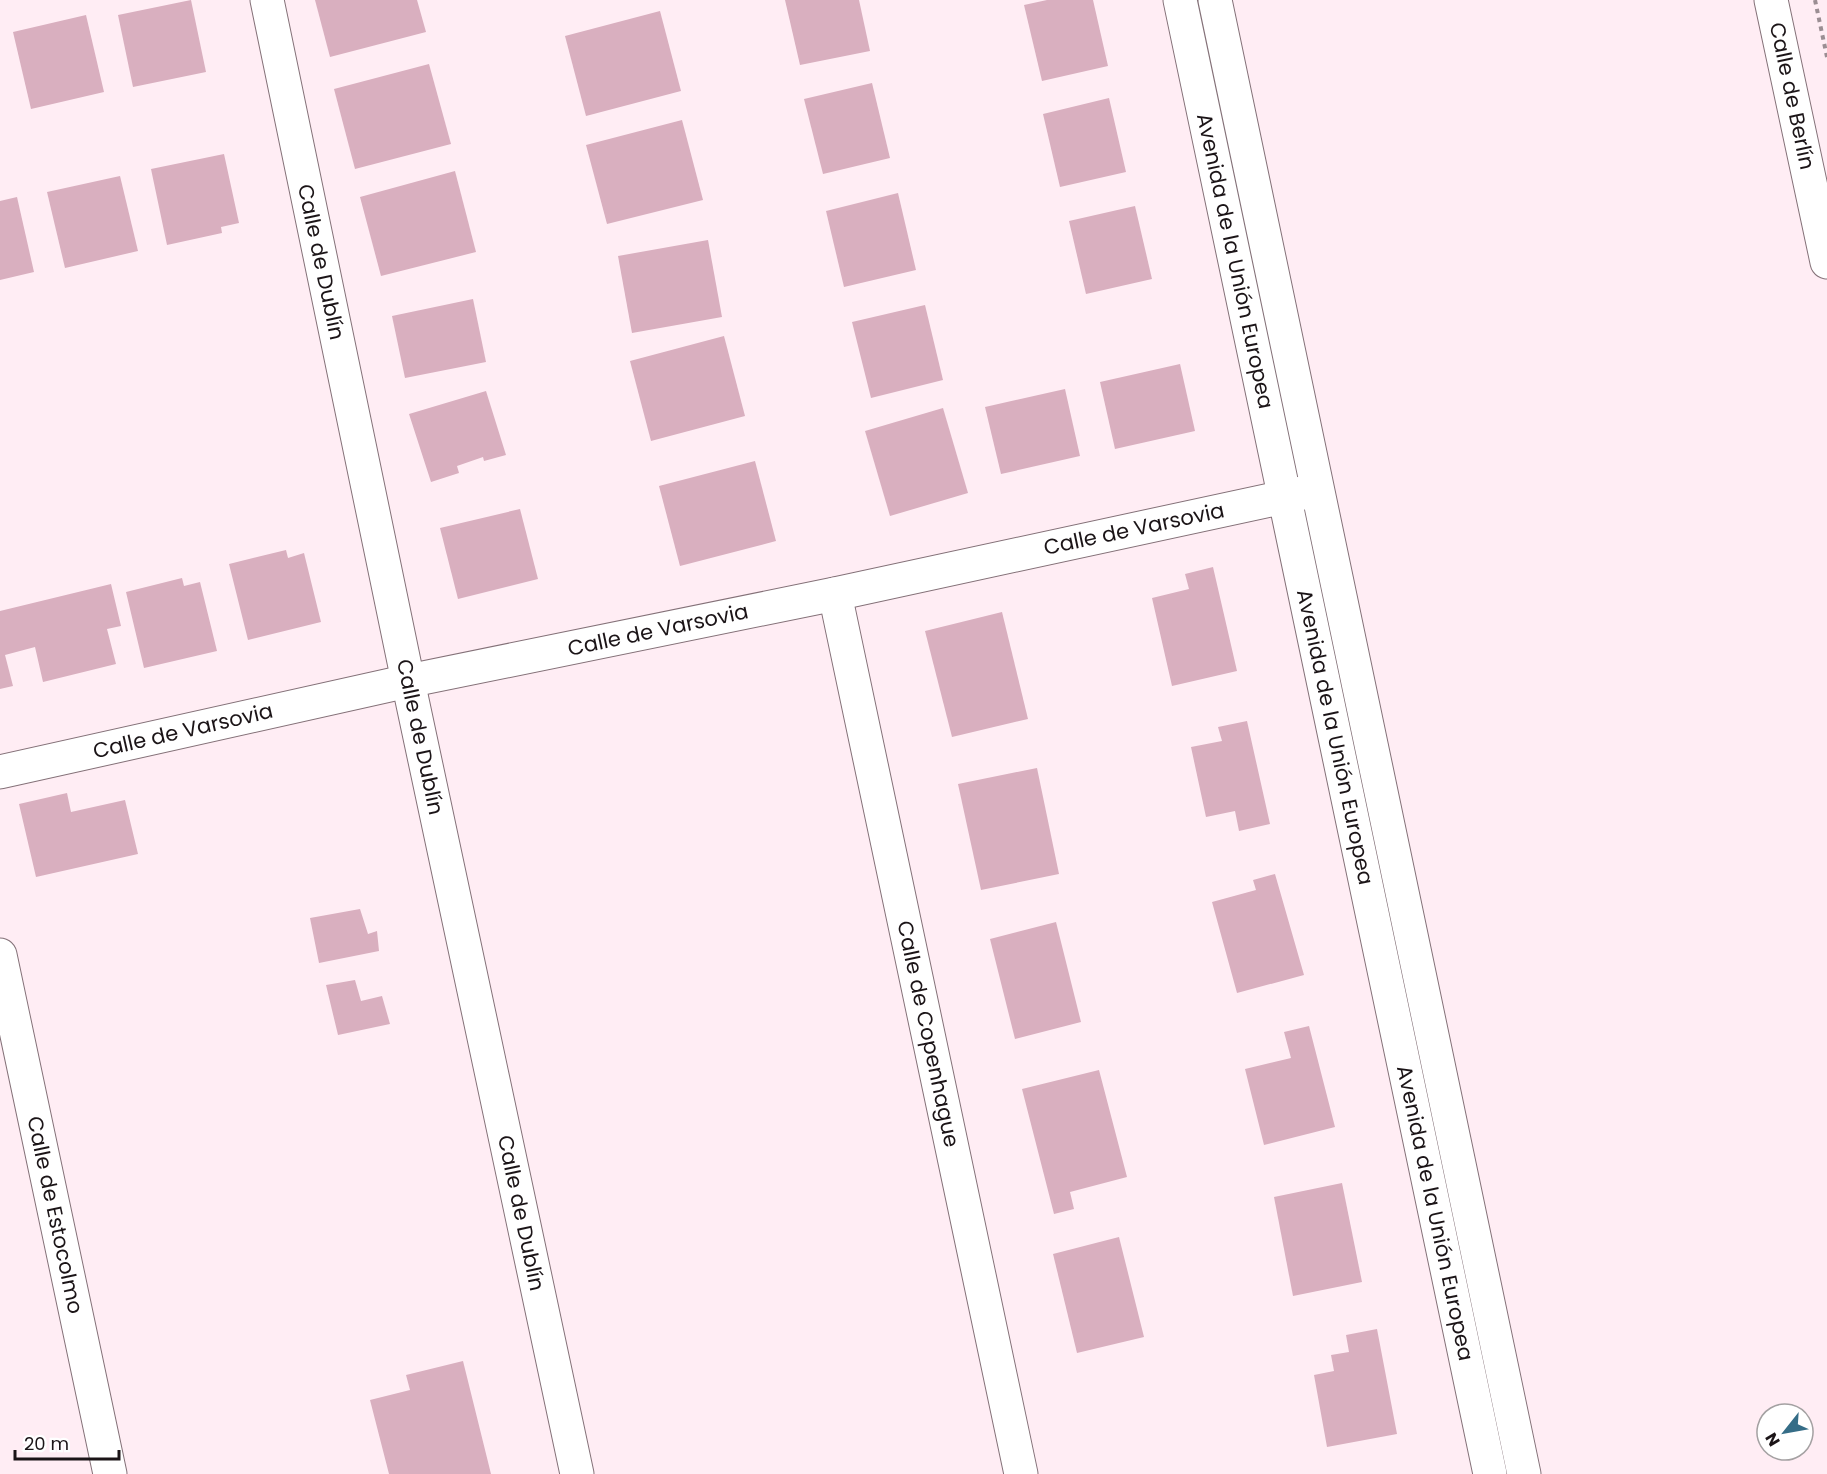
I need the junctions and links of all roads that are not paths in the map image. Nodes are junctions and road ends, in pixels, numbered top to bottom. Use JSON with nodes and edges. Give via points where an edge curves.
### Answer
{"nodes":[{"id":1,"x":267,"y":0,"type":"edge"},
{"id":2,"x":1180,"y":0,"type":"edge"},
{"id":3,"x":1215,"y":0,"type":"edge"},
{"id":4,"x":1771,"y":0,"type":"edge"},
{"id":5,"x":1827,"y":262,"type":"edge"},
{"id":6,"x":1317,"y":490,"type":"junction"},
{"id":7,"x":1284,"y":497,"type":"junction"},
{"id":8,"x":835,"y":594,"type":"junction"},
{"id":9,"x":408,"y":681,"type":"junction"},
{"id":10,"x":0,"y":772,"type":"edge"},
{"id":11,"x":0,"y":956,"type":"edge"},
{"id":12,"x":110,"y":1474,"type":"edge"},
{"id":13,"x":577,"y":1474,"type":"edge"},
{"id":14,"x":1021,"y":1474,"type":"edge"},
{"id":15,"x":1490,"y":1474,"type":"edge"},
{"id":16,"x":1524,"y":1474,"type":"edge"}],
"edges":[{"from":1,"to":9,"type":"street","name":"Calle de Dublín"},
{"from":2,"to":7,"type":"street","name":"Avenida de la Unión Europea"},
{"from":3,"to":6,"type":"street","name":"Avenida de la Unión Europea"},
{"from":4,"to":5,"type":"street","name":"Calle de Berlín"},
{"from":6,"to":7,"type":"street","name":"Calle de Varsovia"},
{"from":6,"to":16,"type":"street","name":"Avenida de la Unión Europea"},
{"from":7,"to":8,"type":"street","name":"Calle de Varsovia"},
{"from":7,"to":15,"type":"street","name":"Avenida de la Unión Europea"},
{"from":8,"to":9,"type":"street","name":"Calle de Varsovia"},
{"from":8,"to":14,"type":"street","name":"Calle de Copenhague"},
{"from":9,"to":10,"type":"street","name":"Calle de Varsovia"},
{"from":9,"to":13,"type":"street","name":"Calle de Dublín"},
{"from":11,"to":12,"type":"street","name":"Calle de Estocolmo"}]}
